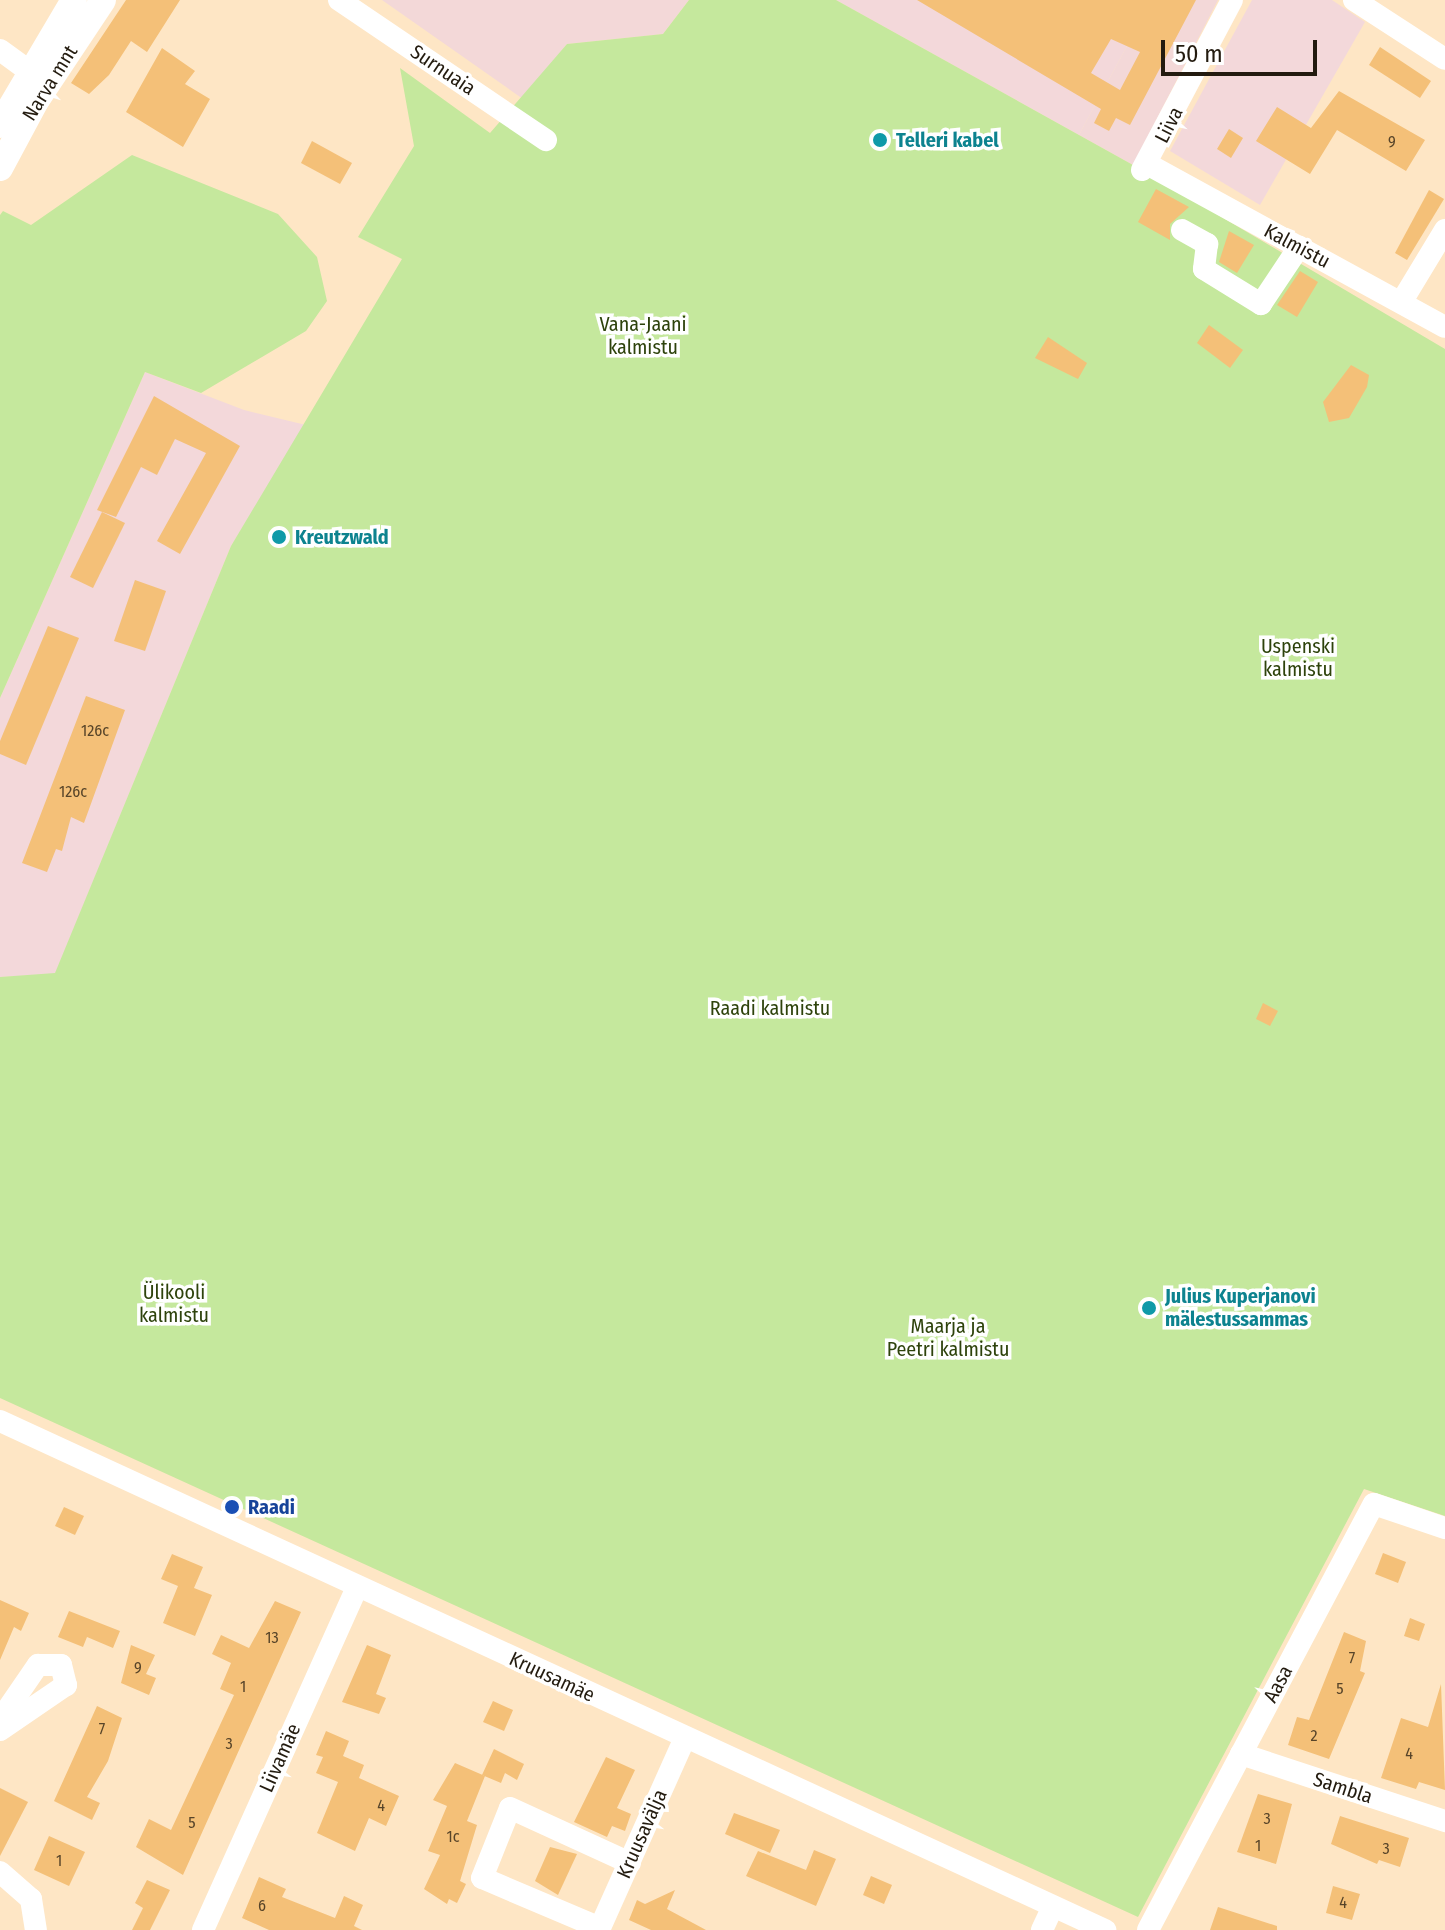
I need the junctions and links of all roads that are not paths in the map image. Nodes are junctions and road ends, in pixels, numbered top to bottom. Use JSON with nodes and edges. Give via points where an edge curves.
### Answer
{"nodes":[{"id":1,"x":74,"y":0,"type":"edge"},
{"id":2,"x":103,"y":0,"type":"edge"},
{"id":3,"x":339,"y":0,"type":"edge"},
{"id":4,"x":1232,"y":0,"type":"edge"},
{"id":5,"x":1354,"y":0,"type":"edge"},
{"id":6,"x":0,"y":50,"type":"edge"},
{"id":7,"x":1445,"y":59,"type":"edge"},
{"id":8,"x":38,"y":78,"type":"junction"},
{"id":9,"x":0,"y":125,"type":"edge"},
{"id":10,"x":546,"y":140,"type":"dead end"},
{"id":11,"x":1146,"y":167,"type":"joint"},
{"id":12,"x":0,"y":168,"type":"edge"},
{"id":13,"x":1182,"y":230,"type":"dead end"},
{"id":14,"x":1445,"y":230,"type":"edge"},
{"id":15,"x":1299,"y":247,"type":"junction"},
{"id":16,"x":1402,"y":301,"type":"junction"},
{"id":17,"x":1445,"y":327,"type":"edge"},
{"id":18,"x":0,"y":1421,"type":"edge"},
{"id":19,"x":1445,"y":1528,"type":"edge"},
{"id":20,"x":357,"y":1587,"type":"junction"},
{"id":21,"x":0,"y":1720,"type":"edge"},
{"id":22,"x":0,"y":1730,"type":"edge"},
{"id":23,"x":685,"y":1738,"type":"junction"},
{"id":24,"x":1241,"y":1754,"type":"junction"},
{"id":25,"x":1445,"y":1821,"type":"edge"},
{"id":26,"x":630,"y":1863,"type":"junction"},
{"id":27,"x":0,"y":1872,"type":"edge"},
{"id":28,"x":1053,"y":1906,"type":"junction"},
{"id":29,"x":599,"y":1929,"type":"edge"},
{"id":30,"x":36,"y":1930,"type":"edge"},
{"id":31,"x":203,"y":1930,"type":"edge"},
{"id":32,"x":1042,"y":1930,"type":"edge"},
{"id":33,"x":1105,"y":1930,"type":"edge"},
{"id":34,"x":1148,"y":1930,"type":"edge"}],
"edges":[{"from":1,"to":8,"type":"main road","name":"Narva mnt"},
{"from":2,"to":8,"type":"main road","name":"Narva mnt"},
{"from":3,"to":10,"type":"street","name":"Surnuaia"},
{"from":4,"to":11,"type":"street","name":"Liiva"},
{"from":5,"to":7,"type":"street"},
{"from":6,"to":8,"type":"street"},
{"from":8,"to":9,"type":"main road","name":"Narva mnt"},
{"from":8,"to":12,"type":"main road","name":"Narva mnt"},
{"from":11,"to":15,"type":"street","name":"Kalmistu"},
{"from":13,"to":15,"type":"street","via":[[1207,244],[1204,269],[1261,304]]},
{"from":14,"to":16,"type":"street"},
{"from":15,"to":16,"type":"street","name":"Kalmistu"},
{"from":16,"to":17,"type":"street","name":"Kalmistu"},
{"from":18,"to":20,"type":"street","name":"Kruusamäe"},
{"from":19,"to":24,"type":"street","name":"Aasa","via":[[1374,1504]]},
{"from":20,"to":23,"type":"street","name":"Kruusamäe"},
{"from":20,"to":31,"type":"street","name":"Liivamäe"},
{"from":21,"to":22,"type":"street","via":[[38,1665],[61,1665],[66,1685]]},
{"from":23,"to":26,"type":"street","name":"Kruusavälja"},
{"from":23,"to":28,"type":"street","name":"Kruusamäe"},
{"from":24,"to":25,"type":"street","name":"Sambla"},
{"from":24,"to":34,"type":"street","name":"Aasa"},
{"from":26,"to":29,"type":"street","name":"Kruusavälja"},
{"from":26,"to":29,"type":"street","via":[[510,1808],[482,1878]]},
{"from":27,"to":30,"type":"street","via":[[31,1899]]},
{"from":28,"to":32,"type":"street"},
{"from":28,"to":33,"type":"street","name":"Kruusamäe"}]}
